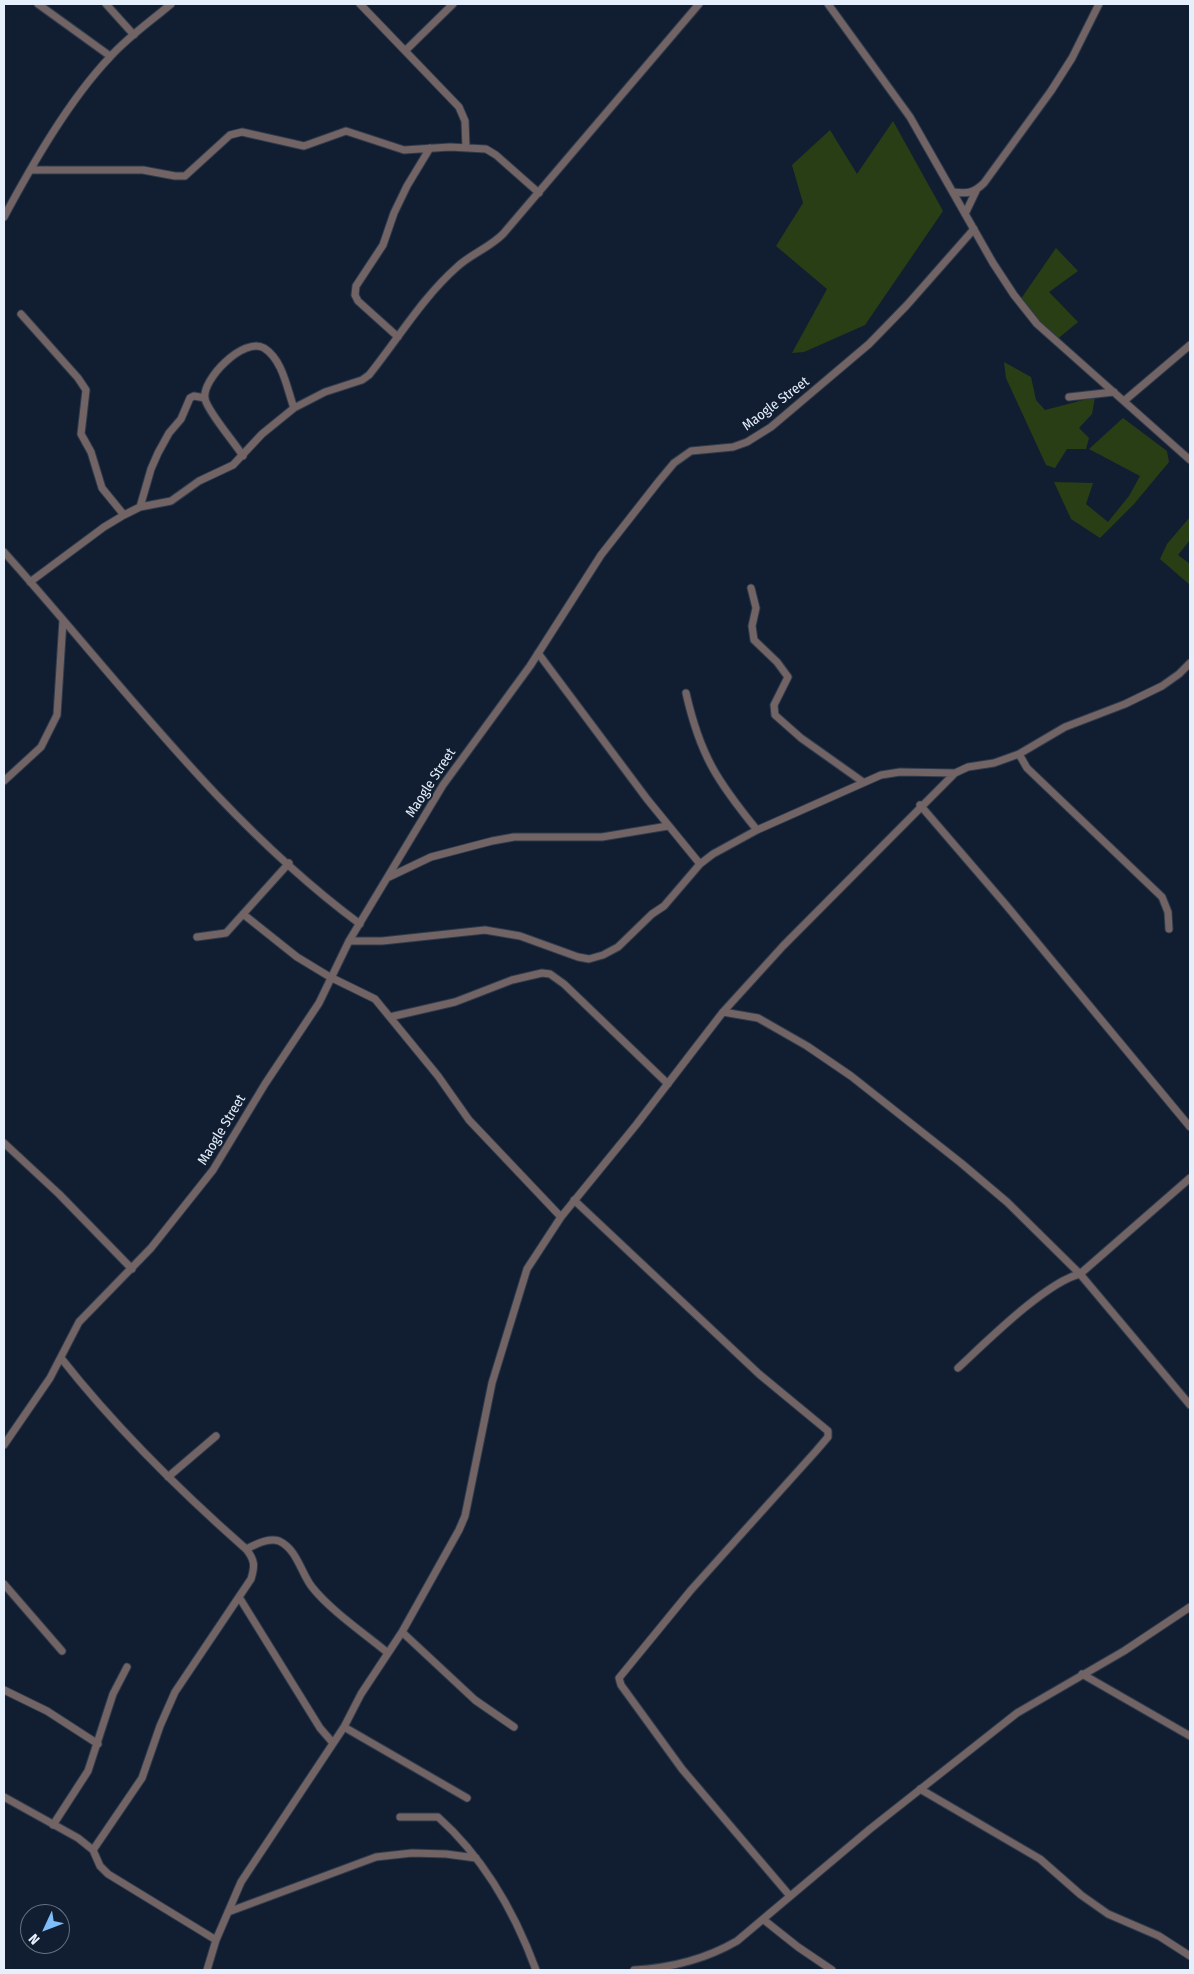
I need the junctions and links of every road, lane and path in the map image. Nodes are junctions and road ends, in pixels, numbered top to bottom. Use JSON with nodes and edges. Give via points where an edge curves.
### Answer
{"nodes":[{"id":1,"x":38,"y":4,"type":"edge"},
{"id":2,"x":106,"y":4,"type":"edge"},
{"id":3,"x":171,"y":4,"type":"edge"},
{"id":4,"x":360,"y":4,"type":"edge"},
{"id":5,"x":453,"y":4,"type":"edge"},
{"id":6,"x":699,"y":4,"type":"edge"},
{"id":7,"x":828,"y":4,"type":"edge"},
{"id":8,"x":1099,"y":4,"type":"edge"},
{"id":9,"x":134,"y":35,"type":"junction"},
{"id":10,"x":406,"y":50,"type":"junction"},
{"id":11,"x":110,"y":56,"type":"junction"},
{"id":12,"x":430,"y":148,"type":"junction"},
{"id":13,"x":466,"y":148,"type":"junction"},
{"id":14,"x":31,"y":170,"type":"junction"},
{"id":15,"x":976,"y":191,"type":"junction"},
{"id":16,"x":953,"y":192,"type":"junction"},
{"id":17,"x":538,"y":193,"type":"junction"},
{"id":18,"x":965,"y":214,"type":"junction"},
{"id":19,"x":4,"y":217,"type":"edge"},
{"id":20,"x":974,"y":229,"type":"junction"},
{"id":21,"x":21,"y":314,"type":"dead end"},
{"id":22,"x":398,"y":338,"type":"junction"},
{"id":23,"x":1190,"y":345,"type":"edge"},
{"id":24,"x":1114,"y":392,"type":"junction"},
{"id":25,"x":1069,"y":397,"type":"dead end"},
{"id":26,"x":205,"y":398,"type":"junction"},
{"id":27,"x":1124,"y":401,"type":"junction"},
{"id":28,"x":294,"y":408,"type":"junction"},
{"id":29,"x":244,"y":456,"type":"junction"},
{"id":30,"x":1190,"y":460,"type":"edge"},
{"id":31,"x":140,"y":507,"type":"junction"},
{"id":32,"x":124,"y":515,"type":"junction"},
{"id":33,"x":4,"y":552,"type":"edge"},
{"id":34,"x":30,"y":582,"type":"junction"},
{"id":35,"x":751,"y":588,"type":"dead end"},
{"id":36,"x":64,"y":620,"type":"junction"},
{"id":37,"x":538,"y":653,"type":"junction"},
{"id":38,"x":1190,"y":663,"type":"edge"},
{"id":39,"x":686,"y":692,"type":"dead end"},
{"id":40,"x":1019,"y":754,"type":"junction"},
{"id":41,"x":955,"y":773,"type":"junction"},
{"id":42,"x":4,"y":781,"type":"edge"},
{"id":43,"x":863,"y":782,"type":"junction"},
{"id":44,"x":920,"y":805,"type":"junction"},
{"id":45,"x":668,"y":826,"type":"junction"},
{"id":46,"x":757,"y":830,"type":"junction"},
{"id":47,"x":289,"y":863,"type":"junction"},
{"id":48,"x":700,"y":864,"type":"junction"},
{"id":49,"x":389,"y":877,"type":"junction"},
{"id":50,"x":243,"y":914,"type":"junction"},
{"id":51,"x":360,"y":924,"type":"junction"},
{"id":52,"x":1168,"y":929,"type":"dead end"},
{"id":53,"x":196,"y":937,"type":"dead end"},
{"id":54,"x":350,"y":941,"type":"junction"},
{"id":55,"x":330,"y":977,"type":"junction"},
{"id":56,"x":723,"y":1012,"type":"junction"},
{"id":57,"x":390,"y":1017,"type":"junction"},
{"id":58,"x":668,"y":1084,"type":"junction"},
{"id":59,"x":1190,"y":1127,"type":"edge"},
{"id":60,"x":4,"y":1143,"type":"edge"},
{"id":61,"x":1190,"y":1178,"type":"edge"},
{"id":62,"x":574,"y":1200,"type":"junction"},
{"id":63,"x":561,"y":1217,"type":"junction"},
{"id":64,"x":132,"y":1269,"type":"junction"},
{"id":65,"x":1080,"y":1274,"type":"junction"},
{"id":66,"x":61,"y":1358,"type":"junction"},
{"id":67,"x":958,"y":1368,"type":"dead end"},
{"id":68,"x":1190,"y":1405,"type":"edge"},
{"id":69,"x":216,"y":1436,"type":"dead end"},
{"id":70,"x":4,"y":1443,"type":"edge"},
{"id":71,"x":168,"y":1477,"type":"junction"},
{"id":72,"x":246,"y":1549,"type":"junction"},
{"id":73,"x":4,"y":1584,"type":"edge"},
{"id":74,"x":239,"y":1597,"type":"junction"},
{"id":75,"x":1190,"y":1606,"type":"edge"},
{"id":76,"x":402,"y":1632,"type":"junction"},
{"id":77,"x":62,"y":1651,"type":"dead end"},
{"id":78,"x":388,"y":1653,"type":"junction"},
{"id":79,"x":127,"y":1667,"type":"dead end"},
{"id":80,"x":1082,"y":1674,"type":"junction"},
{"id":81,"x":4,"y":1690,"type":"edge"},
{"id":82,"x":344,"y":1727,"type":"junction"},
{"id":83,"x":514,"y":1727,"type":"dead end"},
{"id":84,"x":1190,"y":1736,"type":"edge"},
{"id":85,"x":333,"y":1743,"type":"junction"},
{"id":86,"x":98,"y":1744,"type":"junction"},
{"id":87,"x":920,"y":1789,"type":"junction"},
{"id":88,"x":4,"y":1797,"type":"edge"},
{"id":89,"x":467,"y":1798,"type":"dead end"},
{"id":90,"x":400,"y":1817,"type":"dead end"},
{"id":91,"x":53,"y":1825,"type":"junction"},
{"id":92,"x":93,"y":1850,"type":"junction"},
{"id":93,"x":476,"y":1858,"type":"junction"},
{"id":94,"x":790,"y":1896,"type":"junction"},
{"id":95,"x":228,"y":1912,"type":"junction"},
{"id":96,"x":764,"y":1920,"type":"junction"},
{"id":97,"x":216,"y":1940,"type":"junction"},
{"id":98,"x":1190,"y":1956,"type":"edge"},
{"id":99,"x":659,"y":1969,"type":"edge"},
{"id":100,"x":207,"y":1970,"type":"edge"},
{"id":101,"x":536,"y":1970,"type":"edge"},
{"id":102,"x":634,"y":1970,"type":"edge"},
{"id":103,"x":832,"y":1970,"type":"edge"}],
"edges":[{"from":1,"to":11,"type":"street"},
{"from":2,"to":9,"type":"street"},
{"from":3,"to":9,"type":"street"},
{"from":4,"to":10,"type":"street"},
{"from":5,"to":10,"type":"street"},
{"from":6,"to":17,"type":"street"},
{"from":7,"to":16,"type":"street","via":[[910,117]]},
{"from":8,"to":15,"type":"street","via":[[1051,91]]},
{"from":9,"to":11,"type":"street"},
{"from":10,"to":13,"type":"street","via":[[459,107],[465,121]]},
{"from":11,"to":14,"type":"street"},
{"from":12,"to":13,"type":"street"},
{"from":12,"to":14,"type":"street","via":[[397,150],[346,131],[304,146],[242,132],[230,135],[185,176],[143,170]]},
{"from":12,"to":22,"type":"street","via":[[394,213],[383,245],[356,286],[358,301]]},
{"from":13,"to":17,"type":"street","via":[[486,149],[496,155]]},
{"from":14,"to":19,"type":"street"},
{"from":15,"to":16,"type":"street"},
{"from":15,"to":18,"type":"street"},
{"from":16,"to":18,"type":"street"},
{"from":17,"to":22,"type":"street","via":[[491,246],[466,260],[450,274],[413,315]]},
{"from":18,"to":20,"type":"street"},
{"from":20,"to":24,"type":"street","via":[[1014,294],[1038,324]]},
{"from":20,"to":37,"type":"street","name":"Maogle Street","via":[[869,344],[771,427],[740,444],[691,451],[674,463],[600,555]]},
{"from":21,"to":32,"type":"street","via":[[86,390],[81,434],[91,452],[102,488]]},
{"from":22,"to":28,"type":"street","via":[[362,380],[325,392]]},
{"from":23,"to":27,"type":"street"},
{"from":24,"to":25,"type":"street"},
{"from":24,"to":27,"type":"street"},
{"from":26,"to":28,"type":"street","via":[[206,390],[219,369],[246,346],[258,345],[277,362]]},
{"from":26,"to":29,"type":"street"},
{"from":26,"to":31,"type":"street","via":[[190,398],[181,420],[164,442],[151,469]]},
{"from":27,"to":30,"type":"street"},
{"from":28,"to":29,"type":"street","via":[[262,434]]},
{"from":29,"to":31,"type":"street","via":[[171,501]]},
{"from":31,"to":32,"type":"street"},
{"from":32,"to":34,"type":"street"},
{"from":33,"to":34,"type":"street"},
{"from":34,"to":36,"type":"street"},
{"from":35,"to":43,"type":"street","via":[[756,608],[752,626],[754,640],[788,677],[774,706],[775,715],[801,738]]},
{"from":36,"to":42,"type":"street","via":[[57,715],[41,747]]},
{"from":36,"to":47,"type":"street","via":[[187,763]]},
{"from":37,"to":45,"type":"street"},
{"from":37,"to":49,"type":"street","name":"Maogle Street","via":[[443,785]]},
{"from":38,"to":40,"type":"street","via":[[1162,686],[1065,727]]},
{"from":39,"to":46,"type":"street","via":[[694,728],[714,774]]},
{"from":40,"to":41,"type":"street"},
{"from":40,"to":52,"type":"street","via":[[1027,768],[1162,897],[1168,912]]},
{"from":41,"to":43,"type":"street","via":[[900,772]]},
{"from":41,"to":44,"type":"street"},
{"from":43,"to":46,"type":"street"},
{"from":44,"to":56,"type":"street"},
{"from":44,"to":59,"type":"street"},
{"from":45,"to":48,"type":"street"},
{"from":45,"to":49,"type":"street","via":[[602,837],[514,837],[492,841],[431,857]]},
{"from":46,"to":48,"type":"street","via":[[725,846]]},
{"from":47,"to":50,"type":"street"},
{"from":47,"to":51,"type":"street"},
{"from":48,"to":54,"type":"street","via":[[664,906],[618,947],[603,956],[589,959],[520,936],[485,930],[382,941]]},
{"from":49,"to":51,"type":"street","name":"Maogle Street"},
{"from":50,"to":53,"type":"street","via":[[226,934]]},
{"from":50,"to":55,"type":"street","via":[[297,957]]},
{"from":51,"to":54,"type":"street","name":"Maogle Street"},
{"from":54,"to":55,"type":"street","name":"Maogle Street"},
{"from":55,"to":57,"type":"street","via":[[368,994]]},
{"from":55,"to":64,"type":"street","name":"Maogle Street","via":[[319,1003],[213,1170]]},
{"from":56,"to":58,"type":"street"},
{"from":56,"to":65,"type":"street","via":[[758,1018],[851,1076],[1007,1202]]},
{"from":57,"to":58,"type":"street","via":[[455,1002],[512,980],[550,974]]},
{"from":57,"to":63,"type":"street","via":[[470,1120]]},
{"from":58,"to":62,"type":"street"},
{"from":60,"to":64,"type":"street"},
{"from":61,"to":65,"type":"street"},
{"from":62,"to":63,"type":"street"},
{"from":62,"to":94,"type":"street","via":[[759,1374],[828,1432],[828,1437],[685,1597],[619,1678],[682,1769]]},
{"from":63,"to":76,"type":"street","via":[[534,1256],[520,1284],[484,1415],[465,1516]]},
{"from":64,"to":66,"type":"street","name":"Maogle Street","via":[[79,1322]]},
{"from":65,"to":67,"type":"street","via":[[1060,1282],[1017,1315]]},
{"from":65,"to":68,"type":"street"},
{"from":66,"to":70,"type":"street","name":"Maogle Street"},
{"from":66,"to":71,"type":"street"},
{"from":69,"to":71,"type":"street"},
{"from":71,"to":72,"type":"street"},
{"from":72,"to":74,"type":"street","via":[[255,1565]]},
{"from":72,"to":78,"type":"street","via":[[269,1540],[279,1541],[291,1552],[314,1590]]},
{"from":73,"to":77,"type":"street"},
{"from":74,"to":85,"type":"street","via":[[320,1728]]},
{"from":74,"to":92,"type":"street","via":[[175,1692],[142,1778]]},
{"from":75,"to":80,"type":"street","via":[[1124,1651]]},
{"from":76,"to":78,"type":"street"},
{"from":76,"to":83,"type":"street","via":[[475,1700]]},
{"from":78,"to":82,"type":"street"},
{"from":79,"to":86,"type":"street","via":[[114,1694]]},
{"from":80,"to":84,"type":"street"},
{"from":80,"to":87,"type":"street","via":[[1017,1713]]},
{"from":81,"to":86,"type":"street"},
{"from":82,"to":85,"type":"street"},
{"from":82,"to":89,"type":"street"},
{"from":85,"to":95,"type":"street","via":[[241,1882]]},
{"from":86,"to":91,"type":"street","via":[[88,1771]]},
{"from":87,"to":94,"type":"street"},
{"from":87,"to":98,"type":"street","via":[[1040,1859],[1108,1914],[1159,1936]]},
{"from":88,"to":91,"type":"street"},
{"from":90,"to":93,"type":"street","via":[[438,1817]]},
{"from":91,"to":92,"type":"street"},
{"from":92,"to":97,"type":"street","via":[[100,1866],[108,1874]]},
{"from":93,"to":95,"type":"street","via":[[412,1853],[376,1857]]},
{"from":93,"to":101,"type":"street","via":[[515,1921]]},
{"from":94,"to":96,"type":"street"},
{"from":95,"to":97,"type":"street"},
{"from":96,"to":99,"type":"street","via":[[717,1953]]},
{"from":96,"to":103,"type":"street"},
{"from":97,"to":100,"type":"street"},
{"from":99,"to":102,"type":"street"}]}
